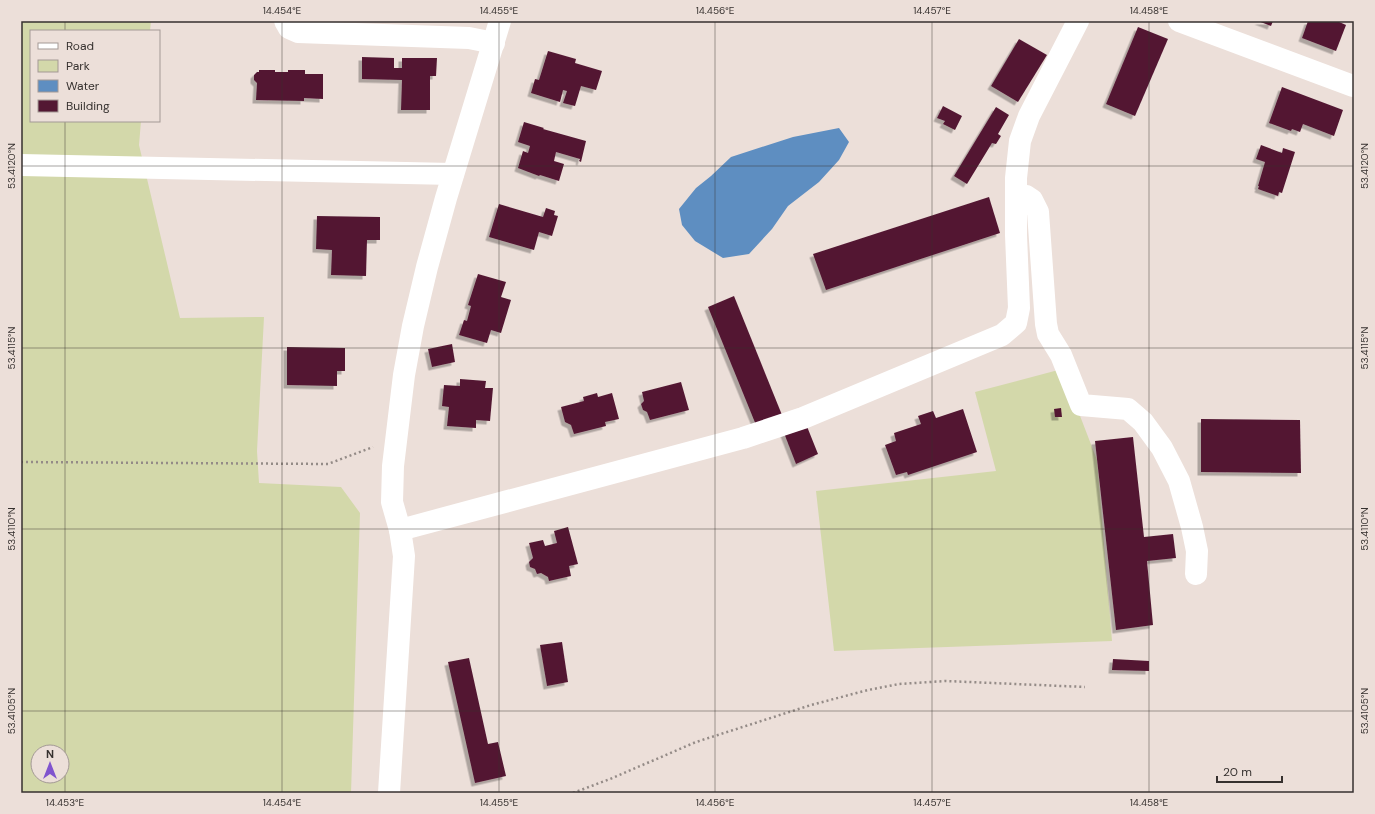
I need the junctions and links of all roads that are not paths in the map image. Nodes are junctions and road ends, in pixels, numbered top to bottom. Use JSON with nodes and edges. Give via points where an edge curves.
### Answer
{"nodes":[{"id":1,"x":285,"y":21,"type":"edge"},
{"id":2,"x":500,"y":21,"type":"edge"},
{"id":3,"x":1078,"y":21,"type":"edge"},
{"id":4,"x":1180,"y":21,"type":"edge"},
{"id":5,"x":494,"y":42,"type":"junction"},
{"id":6,"x":1353,"y":86,"type":"dead end"},
{"id":7,"x":21,"y":165,"type":"edge"},
{"id":8,"x":454,"y":174,"type":"junction"},
{"id":9,"x":1016,"y":195,"type":"junction"},
{"id":10,"x":400,"y":530,"type":"junction"},
{"id":11,"x":1196,"y":574,"type":"dead end"},
{"id":12,"x":389,"y":793,"type":"edge"}],
"edges":[{"from":1,"to":5,"type":"street","via":[[289,28],[298,32],[469,38]]},
{"from":2,"to":5,"type":"street"},
{"from":3,"to":9,"type":"street","via":[[1029,116],[1020,141]]},
{"from":4,"to":6,"type":"street"},
{"from":5,"to":8,"type":"street"},
{"from":7,"to":8,"type":"street"},
{"from":8,"to":10,"type":"street","via":[[427,267],[404,375],[393,466],[392,502]]},
{"from":9,"to":10,"type":"street","via":[[1020,308],[1016,323],[1002,335],[790,423],[743,438]]},
{"from":9,"to":11,"type":"street","via":[[1026,196],[1032,200],[1038,212],[1048,334],[1061,355],[1081,405],[1128,409],[1143,422],[1162,448],[1179,481],[1192,527],[1197,551]]},
{"from":10,"to":12,"type":"street","via":[[404,556]]}]}
